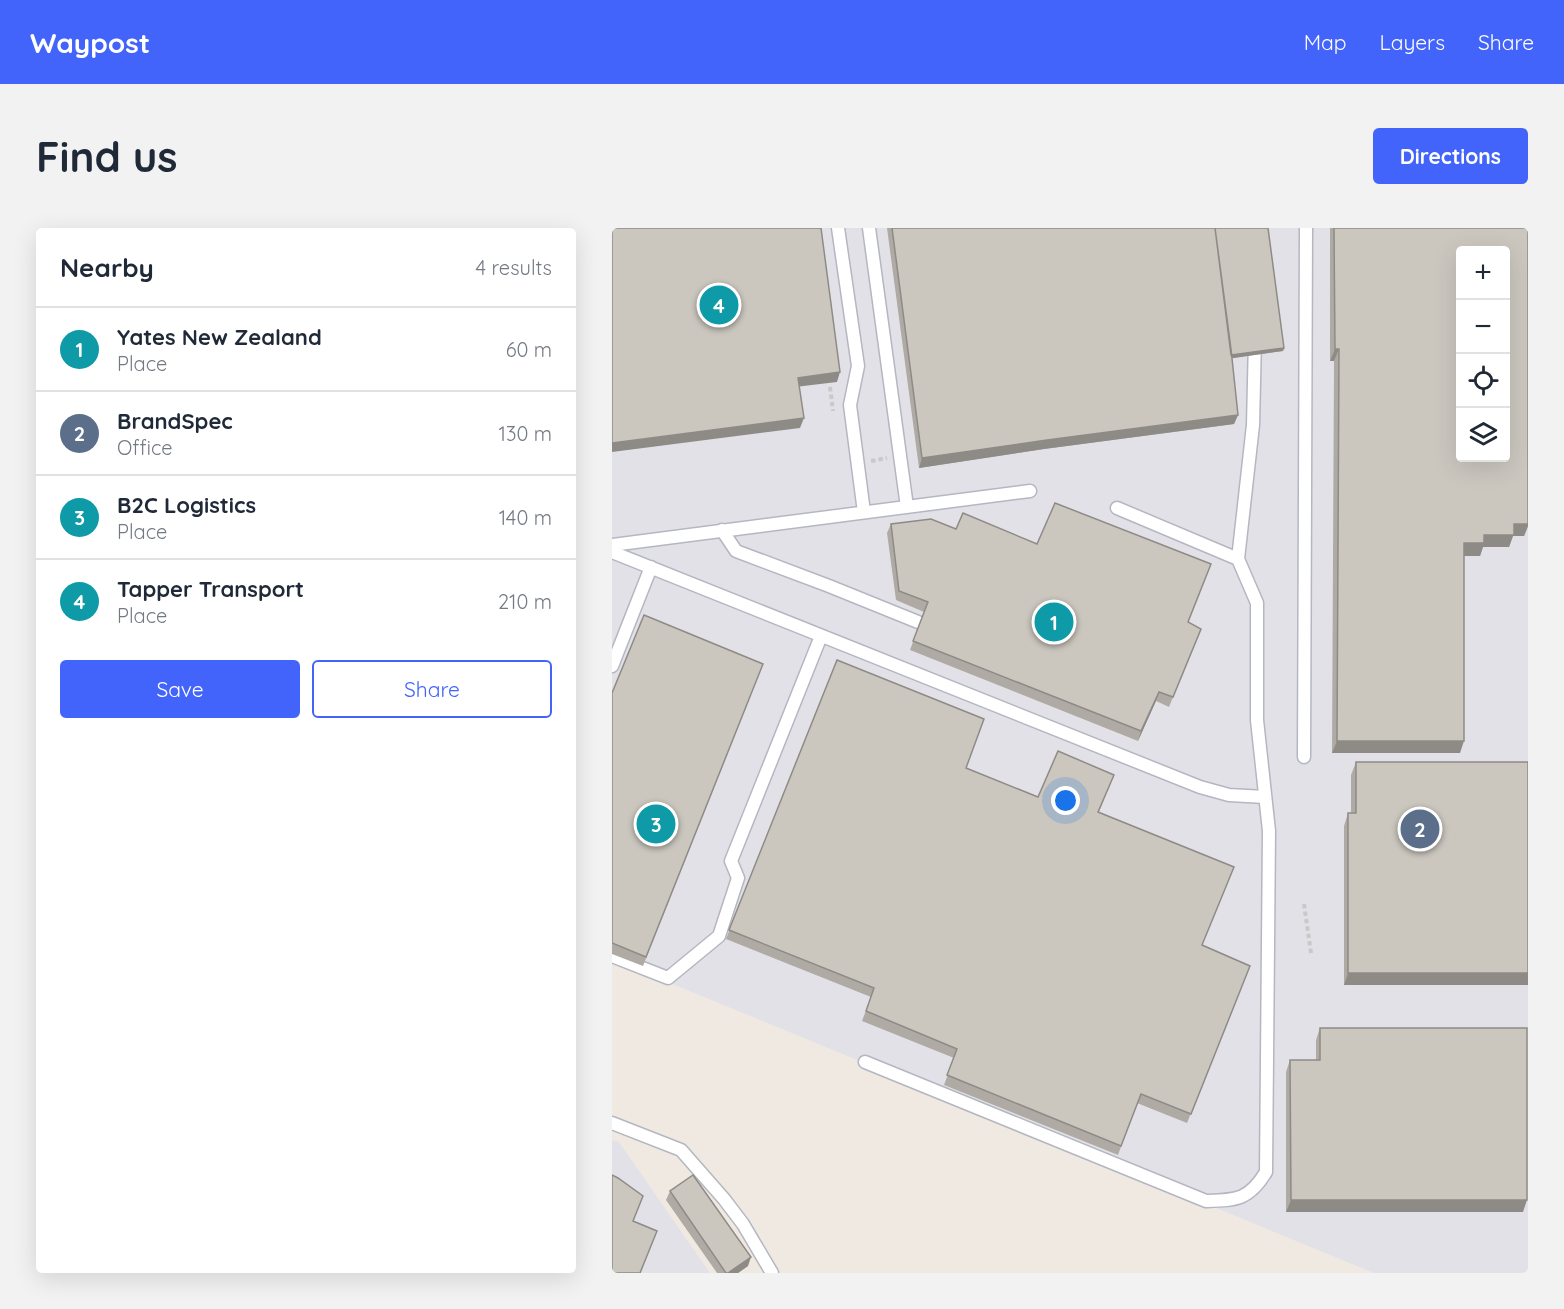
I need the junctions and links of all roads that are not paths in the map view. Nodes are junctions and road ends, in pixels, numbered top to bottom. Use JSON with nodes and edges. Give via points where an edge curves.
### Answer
{"nodes":[{"id":1,"x":838,"y":228,"type":"edge"},
{"id":2,"x":869,"y":228,"type":"edge"},
{"id":3,"x":1306,"y":228,"type":"edge"},
{"id":4,"x":1255,"y":333,"type":"edge"},
{"id":5,"x":1030,"y":491,"type":"dead end"},
{"id":6,"x":907,"y":507,"type":"junction"},
{"id":7,"x":1117,"y":508,"type":"dead end"},
{"id":8,"x":864,"y":512,"type":"junction"},
{"id":9,"x":722,"y":531,"type":"junction"},
{"id":10,"x":612,"y":544,"type":"edge"},
{"id":11,"x":612,"y":552,"type":"edge"},
{"id":12,"x":1238,"y":559,"type":"junction"},
{"id":13,"x":651,"y":567,"type":"junction"},
{"id":14,"x":918,"y":622,"type":"edge"},
{"id":15,"x":821,"y":636,"type":"junction"},
{"id":16,"x":612,"y":666,"type":"edge"},
{"id":17,"x":1304,"y":757,"type":"dead end"},
{"id":18,"x":1265,"y":797,"type":"junction"},
{"id":19,"x":612,"y":956,"type":"edge"},
{"id":20,"x":865,"y":1062,"type":"dead end"},
{"id":21,"x":612,"y":1124,"type":"edge"},
{"id":22,"x":772,"y":1273,"type":"edge"}],
"edges":[{"from":1,"to":8,"type":"lane","via":[[858,366],[850,405]]},
{"from":2,"to":6,"type":"lane"},
{"from":3,"to":17,"type":"lane"},
{"from":4,"to":12,"type":"lane","via":[[1253,425]]},
{"from":5,"to":6,"type":"lane"},
{"from":6,"to":8,"type":"lane"},
{"from":7,"to":12,"type":"lane"},
{"from":8,"to":9,"type":"lane"},
{"from":9,"to":10,"type":"lane"},
{"from":9,"to":14,"type":"lane","via":[[736,551]]},
{"from":11,"to":13,"type":"lane"},
{"from":12,"to":18,"type":"lane","via":[[1257,603],[1257,720]]},
{"from":13,"to":15,"type":"lane"},
{"from":13,"to":16,"type":"lane"},
{"from":15,"to":18,"type":"lane","via":[[1200,787],[1229,795]]},
{"from":15,"to":19,"type":"lane","via":[[731,861],[738,878],[719,936],[668,978]]},
{"from":18,"to":20,"type":"lane","via":[[1269,831],[1266,1172],[1246,1196],[1206,1202]]},
{"from":21,"to":22,"type":"lane","via":[[681,1150],[743,1224]]}]}
